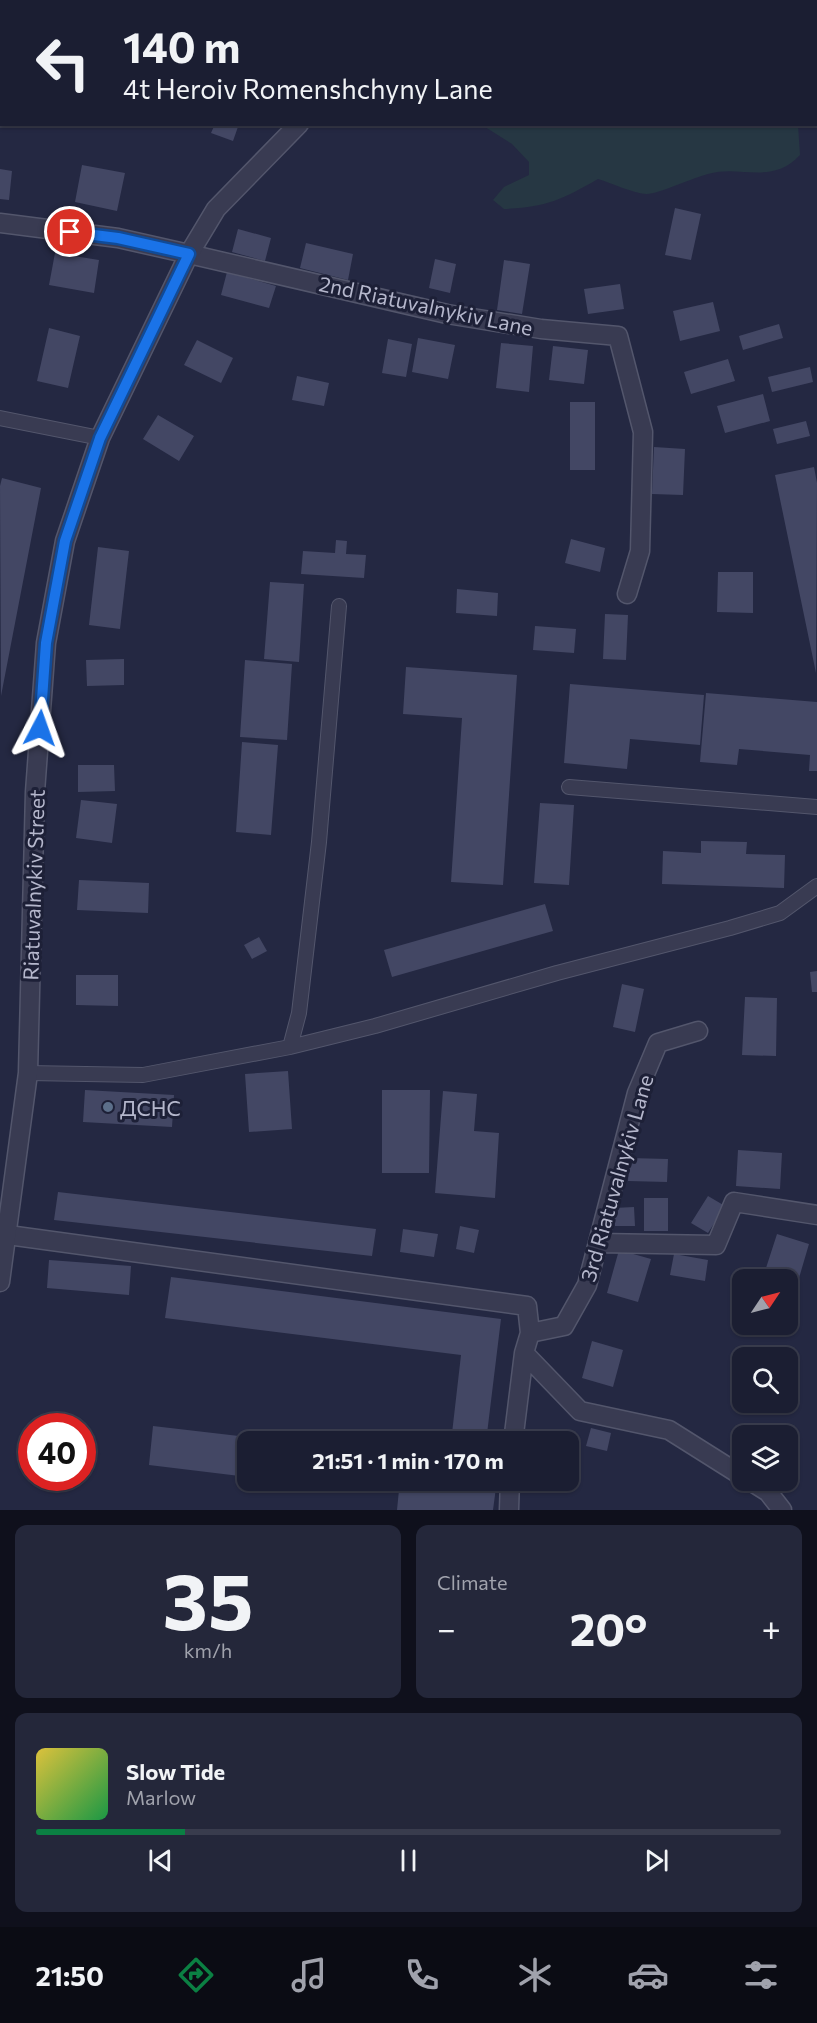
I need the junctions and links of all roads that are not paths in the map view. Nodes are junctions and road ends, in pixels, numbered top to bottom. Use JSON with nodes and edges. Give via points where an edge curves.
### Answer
{"nodes":[{"id":1,"x":297,"y":126,"type":"edge"},
{"id":2,"x":0,"y":224,"type":"edge"},
{"id":3,"x":189,"y":254,"type":"junction"},
{"id":4,"x":0,"y":418,"type":"edge"},
{"id":5,"x":100,"y":438,"type":"junction"},
{"id":6,"x":627,"y":594,"type":"dead end"},
{"id":7,"x":339,"y":606,"type":"dead end"},
{"id":8,"x":570,"y":787,"type":"dead end"},
{"id":9,"x":817,"y":807,"type":"edge"},
{"id":10,"x":817,"y":886,"type":"edge"},
{"id":11,"x":698,"y":1031,"type":"dead end"},
{"id":12,"x":290,"y":1047,"type":"junction"},
{"id":13,"x":28,"y":1072,"type":"junction"},
{"id":14,"x":817,"y":1215,"type":"edge"},
{"id":15,"x":8,"y":1235,"type":"junction"},
{"id":16,"x":598,"y":1243,"type":"junction"},
{"id":17,"x":0,"y":1282,"type":"edge"},
{"id":18,"x":530,"y":1333,"type":"junction"},
{"id":19,"x":524,"y":1353,"type":"junction"},
{"id":20,"x":514,"y":1431,"type":"edge"},
{"id":21,"x":732,"y":1470,"type":"edge"},
{"id":22,"x":510,"y":1491,"type":"edge"},
{"id":23,"x":766,"y":1491,"type":"edge"},
{"id":24,"x":509,"y":1510,"type":"edge"},
{"id":25,"x":782,"y":1510,"type":"edge"}],
"edges":[{"from":1,"to":3,"type":"street","name":"Riatuvalnykiv Street","via":[[216,209]]},
{"from":2,"to":3,"type":"street","via":[[118,238]]},
{"from":3,"to":5,"type":"street","name":"Riatuvalnykiv Street"},
{"from":3,"to":6,"type":"street","name":"2nd Riatuvalnykiv Lane","via":[[447,314],[618,336],[643,432],[640,551]]},
{"from":4,"to":5,"type":"lane"},
{"from":5,"to":13,"type":"street","name":"Riatuvalnykiv Street","via":[[65,541],[46,643],[35,792]]},
{"from":7,"to":12,"type":"lane","via":[[318,853],[299,1013]]},
{"from":8,"to":9,"type":"lane"},
{"from":10,"to":12,"type":"lane","via":[[780,913]]},
{"from":11,"to":16,"type":"street","name":"3rd Riatuvalnykiv Lane","via":[[658,1043],[637,1093]]},
{"from":12,"to":13,"type":"lane","via":[[143,1075]]},
{"from":13,"to":15,"type":"street","name":"Riatuvalnykiv Street"},
{"from":14,"to":16,"type":"street","via":[[734,1202],[716,1245]]},
{"from":15,"to":17,"type":"street","name":"Riatuvalnykiv Street"},
{"from":15,"to":18,"type":"street","via":[[527,1306]]},
{"from":16,"to":18,"type":"street","name":"3rd Riatuvalnykiv Lane","via":[[587,1285],[564,1326]]},
{"from":18,"to":19,"type":"street"},
{"from":19,"to":20,"type":"street"},
{"from":19,"to":21,"type":"street","via":[[580,1411],[669,1430]]},
{"from":22,"to":24,"type":"street"},
{"from":23,"to":25,"type":"street"}]}
